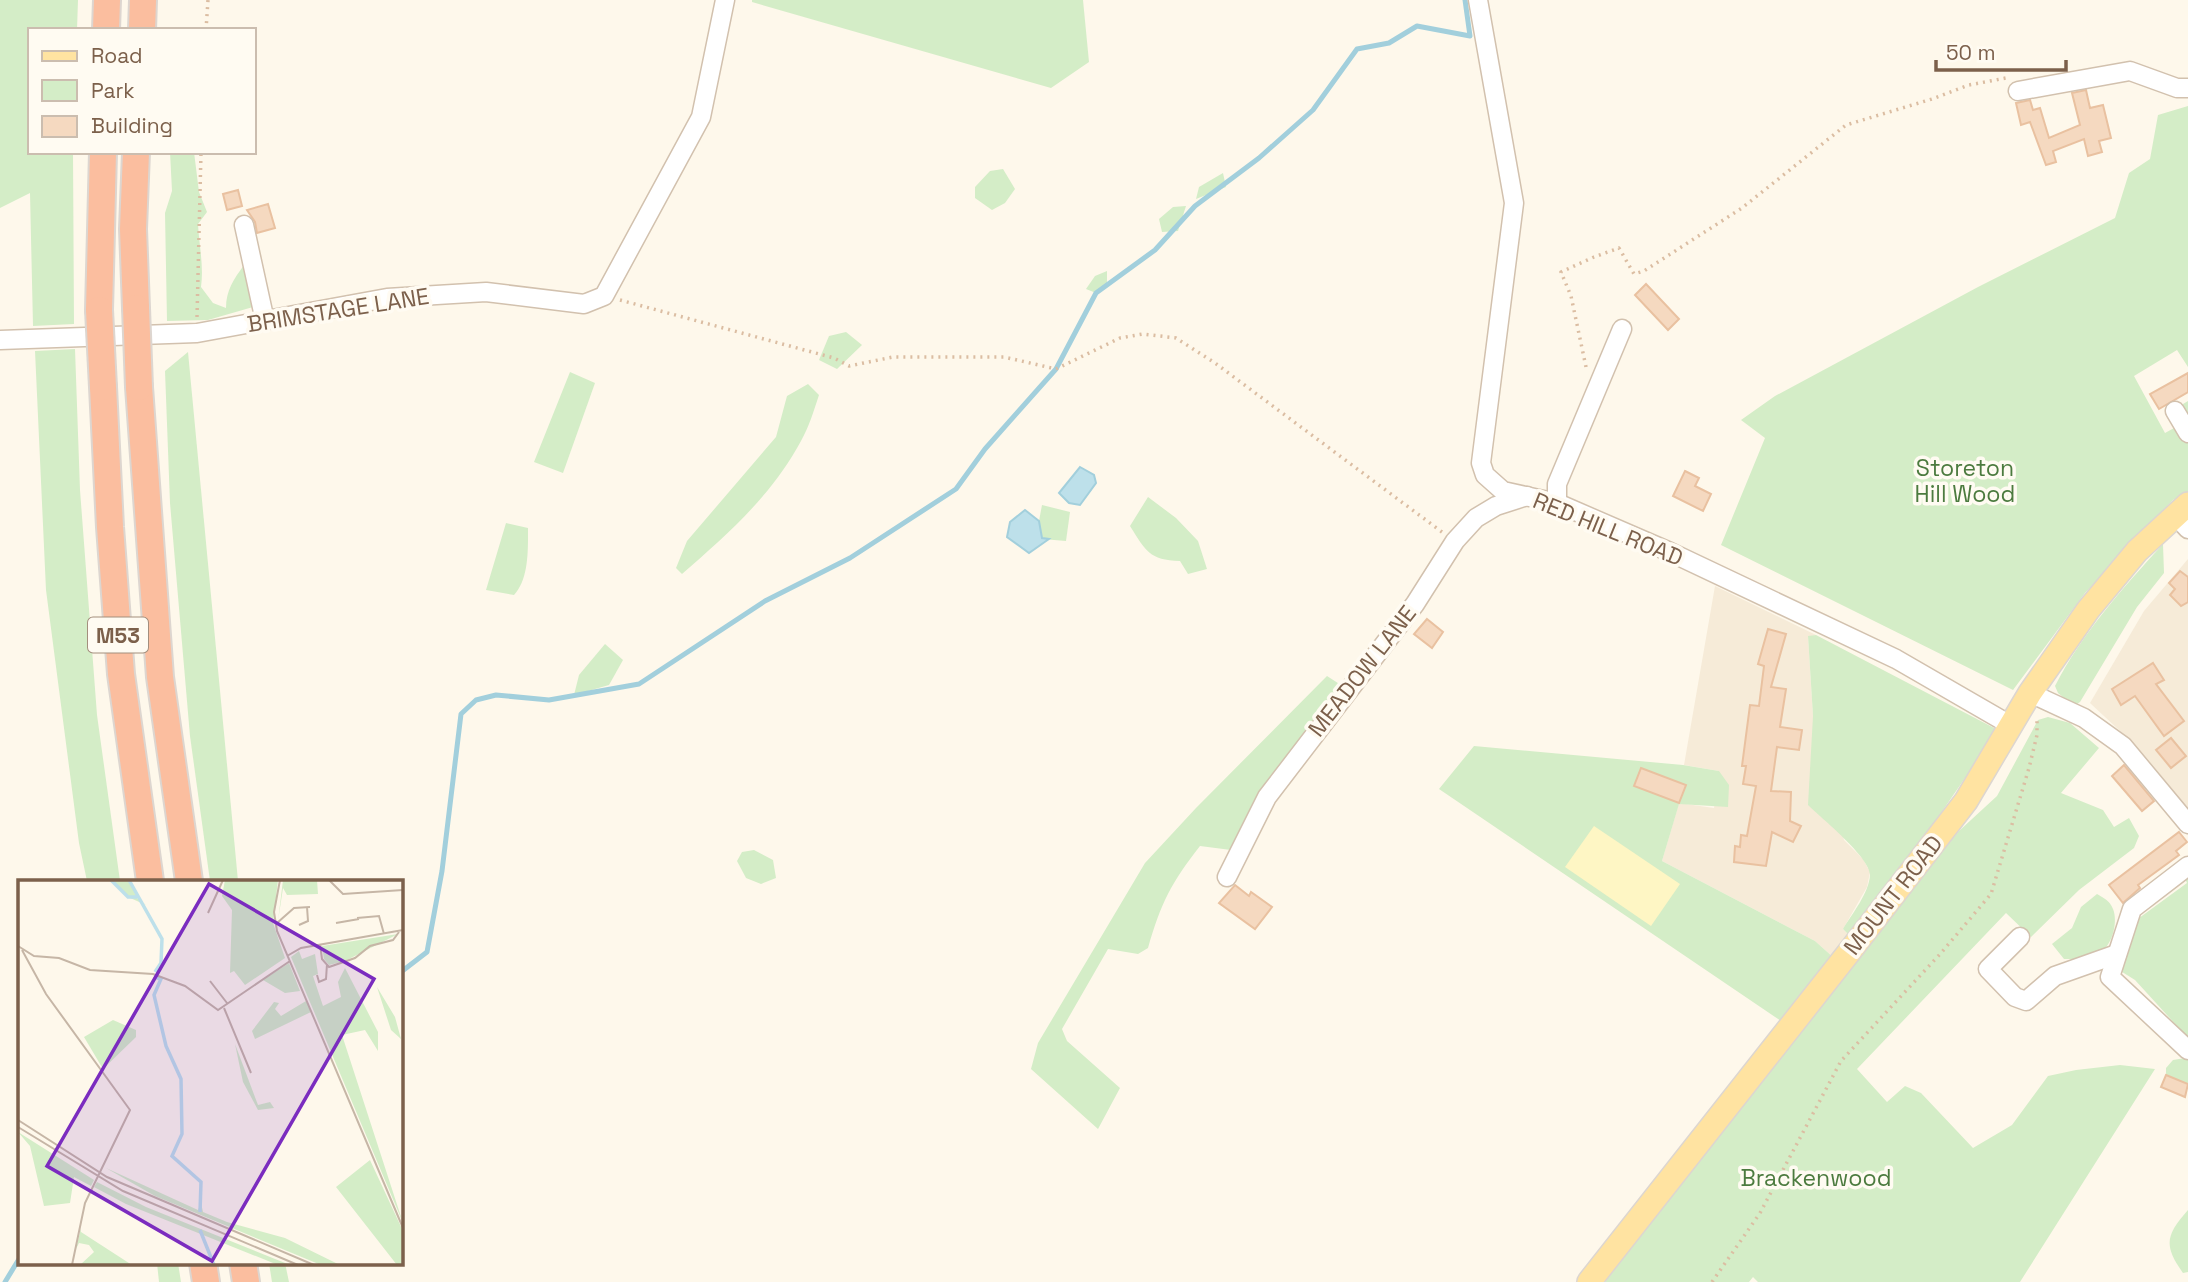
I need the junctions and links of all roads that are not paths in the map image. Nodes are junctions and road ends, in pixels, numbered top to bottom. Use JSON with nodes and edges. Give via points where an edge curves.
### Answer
{"nodes":[{"id":1,"x":107,"y":0,"type":"edge"},
{"id":2,"x":144,"y":0,"type":"edge"},
{"id":3,"x":725,"y":0,"type":"edge"},
{"id":4,"x":1478,"y":0,"type":"edge"},
{"id":5,"x":106,"y":28,"type":"edge"},
{"id":6,"x":142,"y":28,"type":"edge"},
{"id":7,"x":2014,"y":84,"type":"road end"},
{"id":8,"x":2188,"y":88,"type":"edge"},
{"id":9,"x":103,"y":154,"type":"edge"},
{"id":10,"x":136,"y":154,"type":"edge"},
{"id":11,"x":244,"y":225,"type":"dead end"},
{"id":12,"x":265,"y":321,"type":"junction"},
{"id":13,"x":1622,"y":329,"type":"dead end"},
{"id":14,"x":0,"y":340,"type":"edge"},
{"id":15,"x":2175,"y":411,"type":"dead end"},
{"id":16,"x":2188,"y":433,"type":"edge"},
{"id":17,"x":1527,"y":496,"type":"junction"},
{"id":18,"x":1557,"y":503,"type":"junction"},
{"id":19,"x":2184,"y":516,"type":"edge"},
{"id":20,"x":2030,"y":693,"type":"junction"},
{"id":21,"x":2011,"y":726,"type":"junction"},
{"id":22,"x":2188,"y":824,"type":"edge"},
{"id":23,"x":2188,"y":866,"type":"edge"},
{"id":24,"x":1227,"y":877,"type":"dead end"},
{"id":25,"x":150,"y":880,"type":"edge"},
{"id":26,"x":189,"y":880,"type":"edge"},
{"id":27,"x":2020,"y":937,"type":"dead end"},
{"id":28,"x":2117,"y":954,"type":"junction"},
{"id":29,"x":2188,"y":1050,"type":"edge"},
{"id":30,"x":203,"y":1264,"type":"edge"},
{"id":31,"x":243,"y":1264,"type":"edge"},
{"id":32,"x":206,"y":1282,"type":"edge"},
{"id":33,"x":246,"y":1282,"type":"edge"},
{"id":34,"x":1589,"y":1282,"type":"edge"}],
"edges":[{"from":1,"to":5,"type":"highway"},
{"from":2,"to":6,"type":"highway"},
{"from":3,"to":12,"type":"street","name":"BRIMSTAGE LANE","via":[[701,117],[604,296],[584,304],[486,292],[387,298]]},
{"from":4,"to":17,"type":"street","name":"RED HILL ROAD","via":[[1514,203],[1481,463],[1485,475],[1503,491]]},
{"from":7,"to":8,"type":"street","via":[[2130,71]]},
{"from":9,"to":25,"type":"highway","number":"M53","bridge":true,"via":[[99,310],[110,527],[121,674]]},
{"from":10,"to":26,"type":"highway","number":"M53","bridge":true,"via":[[133,229],[139,387],[160,677]]},
{"from":11,"to":12,"type":"street"},
{"from":12,"to":14,"type":"street","name":"BRIMSTAGE LANE","via":[[197,333]]},
{"from":13,"to":18,"type":"street","via":[[1557,484]]},
{"from":15,"to":16,"type":"street"},
{"from":17,"to":18,"type":"street","name":"RED HILL ROAD"},
{"from":17,"to":24,"type":"street","name":"MEADOW LANE","via":[[1476,518],[1455,541],[1415,604],[1267,797]]},
{"from":18,"to":21,"type":"street","name":"RED HILL ROAD","via":[[1896,659]]},
{"from":19,"to":20,"type":"main road","name":"MOUNT ROAD","via":[[2137,551],[2088,610]]},
{"from":20,"to":21,"type":"main road","name":"MOUNT ROAD"},
{"from":20,"to":22,"type":"street","via":[[2084,718],[2123,746]]},
{"from":21,"to":34,"type":"main road","name":"MOUNT ROAD","via":[[1958,811]]},
{"from":23,"to":28,"type":"street","via":[[2132,909]]},
{"from":27,"to":28,"type":"street","via":[[1988,969],[2015,997],[2026,1001],[2055,976]]},
{"from":28,"to":29,"type":"street","via":[[2110,976]]},
{"from":30,"to":32,"type":"highway"},
{"from":31,"to":33,"type":"highway"}]}
